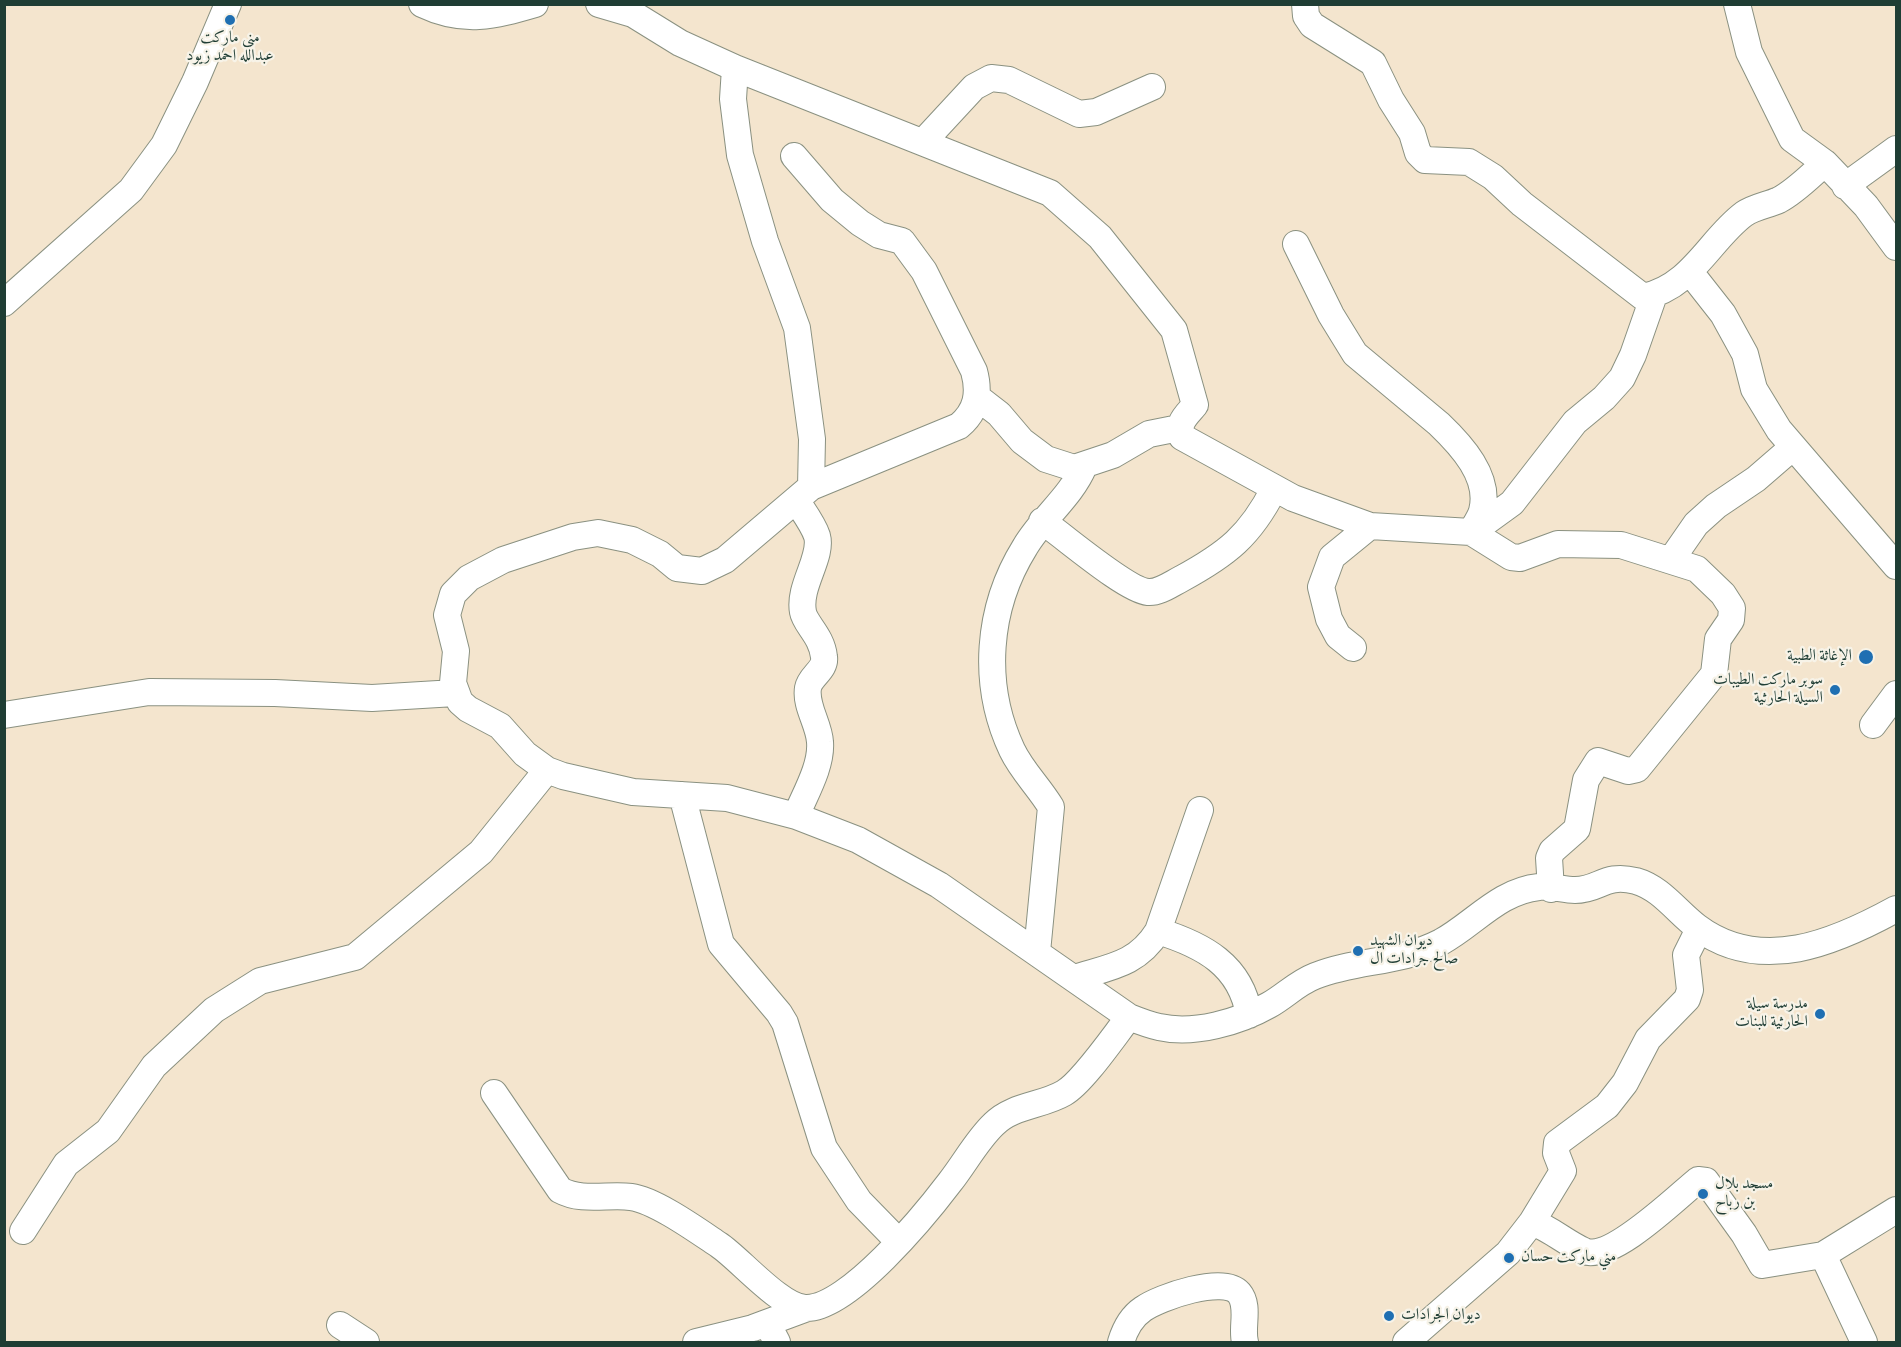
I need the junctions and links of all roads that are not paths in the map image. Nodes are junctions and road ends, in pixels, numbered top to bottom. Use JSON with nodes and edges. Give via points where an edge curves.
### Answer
{"nodes":[{"id":1,"x":228,"y":4,"type":"edge"},
{"id":2,"x":422,"y":4,"type":"edge"},
{"id":3,"x":536,"y":4,"type":"edge"},
{"id":4,"x":599,"y":4,"type":"edge"},
{"id":5,"x":1305,"y":4,"type":"edge"},
{"id":6,"x":1737,"y":4,"type":"edge"},
{"id":7,"x":735,"y":68,"type":"junction"},
{"id":8,"x":1152,"y":87,"type":"dead end"},
{"id":9,"x":924,"y":141,"type":"junction"},
{"id":10,"x":1896,"y":149,"type":"edge"},
{"id":11,"x":794,"y":156,"type":"dead end"},
{"id":12,"x":1825,"y":163,"type":"junction"},
{"id":13,"x":1845,"y":186,"type":"junction"},
{"id":14,"x":1296,"y":244,"type":"dead end"},
{"id":15,"x":1896,"y":247,"type":"edge"},
{"id":16,"x":1690,"y":272,"type":"junction"},
{"id":17,"x":1654,"y":295,"type":"junction"},
{"id":18,"x":4,"y":303,"type":"edge"},
{"id":19,"x":977,"y":397,"type":"junction"},
{"id":20,"x":1179,"y":428,"type":"junction"},
{"id":21,"x":1793,"y":447,"type":"junction"},
{"id":22,"x":1084,"y":466,"type":"junction"},
{"id":23,"x":1274,"y":489,"type":"junction"},
{"id":24,"x":803,"y":493,"type":"junction"},
{"id":25,"x":1042,"y":521,"type":"junction"},
{"id":26,"x":1370,"y":526,"type":"junction"},
{"id":27,"x":1472,"y":532,"type":"junction"},
{"id":28,"x":1671,"y":560,"type":"junction"},
{"id":29,"x":1896,"y":566,"type":"edge"},
{"id":30,"x":1353,"y":648,"type":"dead end"},
{"id":31,"x":455,"y":693,"type":"junction"},
{"id":32,"x":1896,"y":694,"type":"edge"},
{"id":33,"x":4,"y":715,"type":"edge"},
{"id":34,"x":1873,"y":725,"type":"dead end"},
{"id":35,"x":547,"y":770,"type":"junction"},
{"id":36,"x":682,"y":795,"type":"junction"},
{"id":37,"x":1200,"y":810,"type":"dead end"},
{"id":38,"x":796,"y":816,"type":"junction"},
{"id":39,"x":1551,"y":889,"type":"junction"},
{"id":40,"x":1896,"y":909,"type":"edge"},
{"id":41,"x":1699,"y":929,"type":"junction"},
{"id":42,"x":1158,"y":931,"type":"junction"},
{"id":43,"x":1037,"y":952,"type":"junction"},
{"id":44,"x":1074,"y":978,"type":"junction"},
{"id":45,"x":1250,"y":1015,"type":"junction"},
{"id":46,"x":1129,"y":1017,"type":"junction"},
{"id":47,"x":494,"y":1093,"type":"dead end"},
{"id":48,"x":1896,"y":1210,"type":"edge"},
{"id":49,"x":1532,"y":1222,"type":"junction"},
{"id":50,"x":23,"y":1231,"type":"dead end"},
{"id":51,"x":899,"y":1242,"type":"junction"},
{"id":52,"x":1823,"y":1255,"type":"junction"},
{"id":53,"x":807,"y":1308,"type":"junction"},
{"id":54,"x":340,"y":1325,"type":"dead end"},
{"id":55,"x":772,"y":1333,"type":"edge"},
{"id":56,"x":366,"y":1342,"type":"edge"},
{"id":57,"x":696,"y":1342,"type":"edge"},
{"id":58,"x":1121,"y":1342,"type":"edge"},
{"id":59,"x":1245,"y":1342,"type":"edge"},
{"id":60,"x":1406,"y":1342,"type":"edge"},
{"id":61,"x":1864,"y":1342,"type":"edge"}],
"edges":[{"from":1,"to":18,"type":"street","via":[[164,145],[130,190]]},
{"from":2,"to":3,"type":"street","via":[[483,18]]},
{"from":4,"to":7,"type":"street","via":[[633,15],[680,43]]},
{"from":5,"to":17,"type":"street","via":[[1311,25],[1373,63],[1425,160],[1469,162],[1493,177],[1631,289],[1643,297]]},
{"from":6,"to":12,"type":"street","via":[[1749,52],[1792,139]]},
{"from":7,"to":9,"type":"street"},
{"from":7,"to":24,"type":"street","via":[[732,99],[740,155],[765,241],[797,328],[812,439]]},
{"from":8,"to":9,"type":"street","via":[[1096,112],[1079,114],[1009,80],[991,78],[974,87]]},
{"from":9,"to":20,"type":"street","via":[[1050,192],[1100,237],[1174,330],[1195,405]]},
{"from":10,"to":13,"type":"street"},
{"from":11,"to":19,"type":"street","via":[[832,200],[860,223],[879,235],[902,241],[924,271],[974,371]]},
{"from":12,"to":13,"type":"street"},
{"from":12,"to":16,"type":"street","via":[[1779,200],[1745,213]]},
{"from":13,"to":15,"type":"street","via":[[1866,206]]},
{"from":14,"to":27,"type":"street","via":[[1355,354],[1452,436],[1472,464],[1484,493],[1482,511]]},
{"from":16,"to":17,"type":"street"},
{"from":16,"to":21,"type":"street","via":[[1723,314],[1745,354],[1754,389]]},
{"from":17,"to":27,"type":"street","via":[[1622,378],[1575,422],[1512,503]]},
{"from":19,"to":22,"type":"street","via":[[1046,459],[1063,466]]},
{"from":19,"to":24,"type":"street","via":[[972,413],[952,430]]},
{"from":20,"to":22,"type":"street","via":[[1149,434]]},
{"from":20,"to":23,"type":"street","via":[[1182,437]]},
{"from":21,"to":28,"type":"street","via":[[1696,524]]},
{"from":21,"to":29,"type":"street"},
{"from":22,"to":25,"type":"street","via":[[1075,485]]},
{"from":23,"to":25,"type":"street","via":[[1262,513],[1237,544],[1158,591],[1148,592],[1123,581]]},
{"from":23,"to":26,"type":"street"},
{"from":24,"to":31,"type":"street","via":[[725,560],[702,571],[677,568],[632,540],[598,533],[503,560],[469,578],[453,594],[447,615],[456,651]]},
{"from":24,"to":38,"type":"street","via":[[818,544],[804,588],[803,613],[818,634],[825,658],[808,687],[820,753]]},
{"from":25,"to":43,"type":"street","via":[[1006,584],[995,623],[992,662],[996,700],[1008,741],[1051,807]]},
{"from":26,"to":27,"type":"street"},
{"from":26,"to":30,"type":"street","via":[[1332,557],[1321,587],[1329,619],[1338,636]]},
{"from":27,"to":28,"type":"street","via":[[1511,557],[1528,556],[1558,544],[1621,545]]},
{"from":28,"to":39,"type":"street","via":[[1697,569],[1724,594],[1732,608],[1731,620],[1715,650],[1714,674],[1636,769],[1628,771],[1598,761],[1586,780],[1576,829],[1552,850],[1549,858]]},
{"from":31,"to":33,"type":"street","via":[[372,698],[149,692]]},
{"from":31,"to":35,"type":"street","via":[[468,709],[500,726],[525,754]]},
{"from":32,"to":34,"type":"street"},
{"from":35,"to":36,"type":"street","via":[[633,792]]},
{"from":35,"to":50,"type":"street","via":[[481,852],[355,957],[260,981],[214,1010],[154,1066],[108,1131],[66,1164]]},
{"from":36,"to":38,"type":"street","via":[[727,798]]},
{"from":36,"to":51,"type":"street","via":[[721,944],[785,1023],[825,1148],[859,1201]]},
{"from":37,"to":42,"type":"street"},
{"from":38,"to":43,"type":"street","via":[[899,861]]},
{"from":39,"to":41,"type":"street","via":[[1577,890],[1606,879],[1638,882],[1659,893]]},
{"from":39,"to":45,"type":"street","via":[[1541,886],[1511,895],[1444,940],[1414,955],[1355,964],[1315,976]]},
{"from":40,"to":41,"type":"street","via":[[1856,931],[1793,951],[1758,951],[1736,946]]},
{"from":41,"to":49,"type":"street","via":[[1686,955],[1690,990],[1687,999],[1648,1039],[1625,1083],[1607,1106],[1557,1143],[1556,1153],[1563,1171]]},
{"from":42,"to":44,"type":"street","via":[[1136,958]]},
{"from":42,"to":45,"type":"street","via":[[1188,941],[1220,960],[1239,981]]},
{"from":43,"to":44,"type":"street"},
{"from":44,"to":46,"type":"street"},
{"from":45,"to":46,"type":"street","via":[[1182,1030],[1160,1028]]},
{"from":46,"to":51,"type":"street","via":[[1065,1093],[1015,1110],[995,1123]]},
{"from":47,"to":53,"type":"street","via":[[560,1190],[576,1196],[633,1197],[648,1202],[720,1245],[789,1303]]},
{"from":48,"to":52,"type":"street"},
{"from":49,"to":52,"type":"street","via":[[1584,1251],[1604,1251],[1644,1225],[1698,1180],[1706,1181],[1762,1265]]},
{"from":49,"to":60,"type":"street","via":[[1508,1253]]},
{"from":51,"to":53,"type":"street","via":[[851,1289]]},
{"from":52,"to":61,"type":"street"},
{"from":53,"to":55,"type":"street"},
{"from":54,"to":56,"type":"street"},
{"from":55,"to":57,"type":"street"},
{"from":58,"to":59,"type":"street","via":[[1131,1321],[1145,1307],[1175,1294],[1214,1286],[1233,1288],[1244,1301]]}]}
